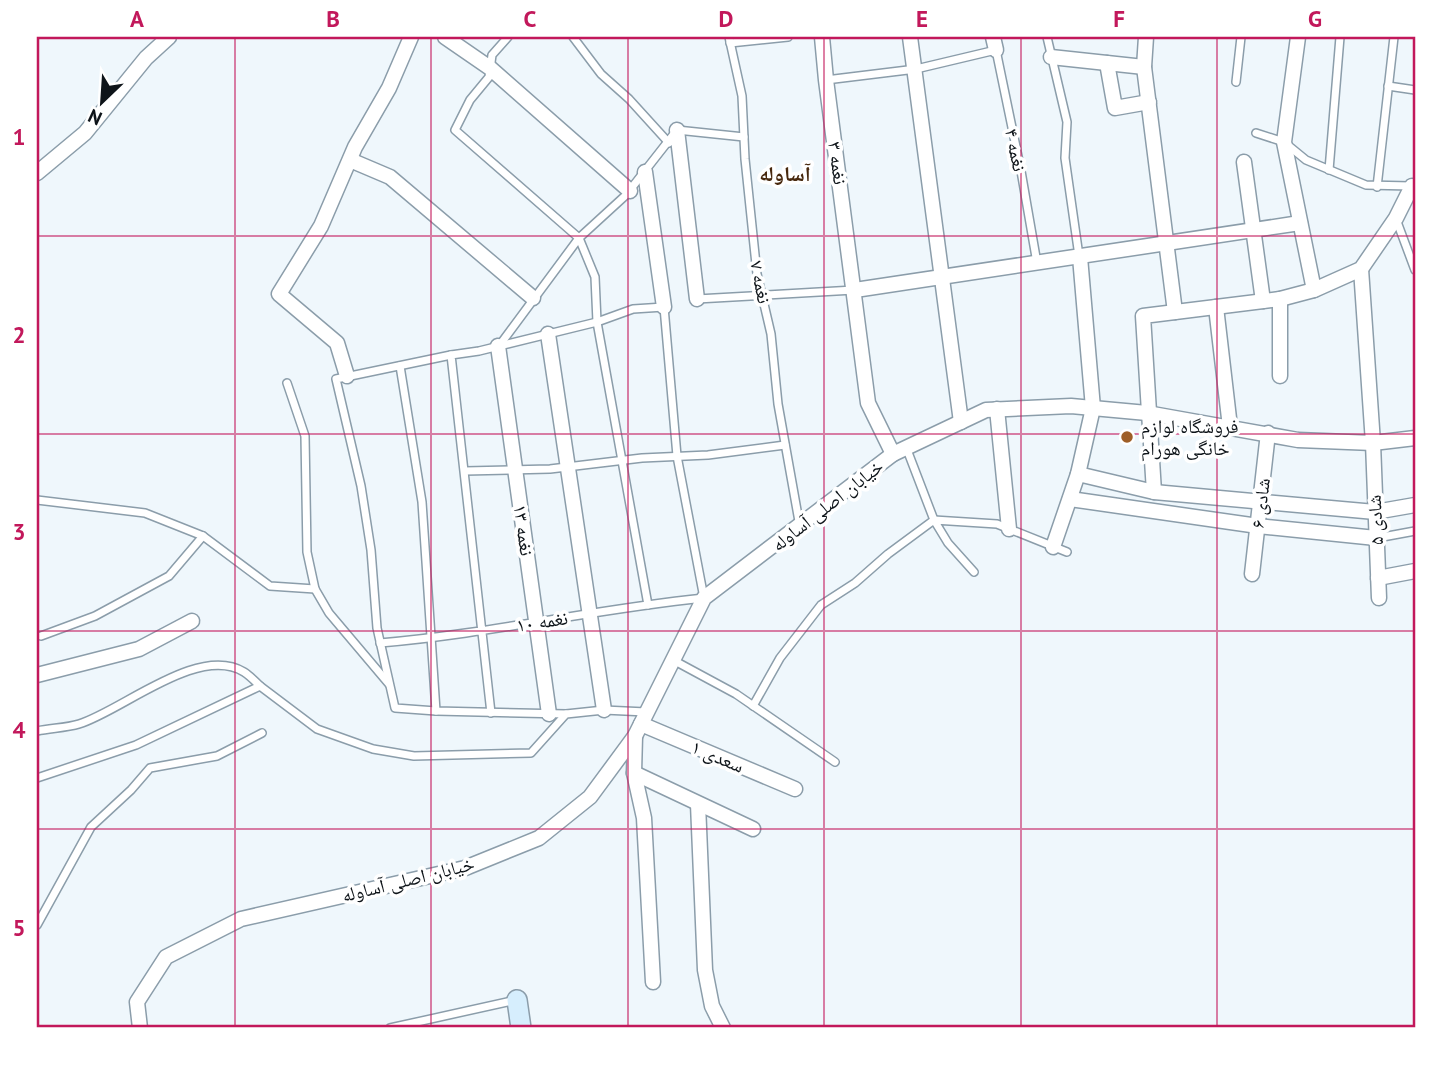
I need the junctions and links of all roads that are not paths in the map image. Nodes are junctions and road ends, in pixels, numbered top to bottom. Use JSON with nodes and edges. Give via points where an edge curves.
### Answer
{"nodes":[{"id":1,"x":169,"y":37,"type":"edge"},
{"id":2,"x":411,"y":37,"type":"edge"},
{"id":3,"x":445,"y":37,"type":"edge"},
{"id":4,"x":508,"y":37,"type":"edge"},
{"id":5,"x":573,"y":37,"type":"edge"},
{"id":6,"x":788,"y":37,"type":"edge"},
{"id":7,"x":822,"y":37,"type":"edge"},
{"id":8,"x":910,"y":37,"type":"edge"},
{"id":9,"x":1046,"y":37,"type":"edge"},
{"id":10,"x":1146,"y":37,"type":"edge"},
{"id":11,"x":1241,"y":37,"type":"edge"},
{"id":12,"x":1298,"y":37,"type":"edge"},
{"id":13,"x":1340,"y":37,"type":"edge"},
{"id":14,"x":1394,"y":37,"type":"edge"},
{"id":15,"x":730,"y":40,"type":"edge"},
{"id":16,"x":995,"y":44,"type":"edge"},
{"id":17,"x":1051,"y":57,"type":"junction"},
{"id":18,"x":1107,"y":63,"type":"junction"},
{"id":19,"x":1144,"y":67,"type":"junction"},
{"id":20,"x":490,"y":68,"type":"junction"},
{"id":21,"x":916,"y":69,"type":"junction"},
{"id":22,"x":826,"y":80,"type":"junction"},
{"id":23,"x":1236,"y":82,"type":"dead end"},
{"id":24,"x":1388,"y":86,"type":"junction"},
{"id":25,"x":1415,"y":90,"type":"edge"},
{"id":26,"x":1149,"y":102,"type":"junction"},
{"id":27,"x":677,"y":130,"type":"junction"},
{"id":28,"x":1256,"y":133,"type":"dead end"},
{"id":29,"x":744,"y":137,"type":"junction"},
{"id":30,"x":1284,"y":142,"type":"junction"},
{"id":31,"x":669,"y":143,"type":"junction"},
{"id":32,"x":350,"y":160,"type":"junction"},
{"id":33,"x":1244,"y":162,"type":"dead end"},
{"id":34,"x":1329,"y":170,"type":"junction"},
{"id":35,"x":645,"y":172,"type":"junction"},
{"id":36,"x":37,"y":173,"type":"edge"},
{"id":37,"x":1414,"y":184,"type":"edge"},
{"id":38,"x":1377,"y":187,"type":"junction"},
{"id":39,"x":630,"y":191,"type":"junction"},
{"id":40,"x":1396,"y":218,"type":"junction"},
{"id":41,"x":1300,"y":223,"type":"junction"},
{"id":42,"x":1254,"y":230,"type":"junction"},
{"id":43,"x":579,"y":238,"type":"junction"},
{"id":44,"x":1166,"y":243,"type":"junction"},
{"id":45,"x":1080,"y":257,"type":"junction"},
{"id":46,"x":1037,"y":263,"type":"junction"},
{"id":47,"x":1361,"y":268,"type":"junction"},
{"id":48,"x":1415,"y":270,"type":"edge"},
{"id":49,"x":942,"y":276,"type":"junction"},
{"id":50,"x":855,"y":290,"type":"junction"},
{"id":51,"x":1314,"y":290,"type":"junction"},
{"id":52,"x":763,"y":295,"type":"junction"},
{"id":53,"x":533,"y":298,"type":"junction"},
{"id":54,"x":697,"y":299,"type":"joint"},
{"id":55,"x":1280,"y":299,"type":"junction"},
{"id":56,"x":1263,"y":301,"type":"junction"},
{"id":57,"x":664,"y":307,"type":"junction"},
{"id":58,"x":1216,"y":307,"type":"junction"},
{"id":59,"x":1175,"y":312,"type":"junction"},
{"id":60,"x":597,"y":322,"type":"junction"},
{"id":61,"x":548,"y":334,"type":"junction"},
{"id":62,"x":498,"y":346,"type":"junction"},
{"id":63,"x":451,"y":355,"type":"junction"},
{"id":64,"x":400,"y":366,"type":"junction"},
{"id":65,"x":348,"y":376,"type":"junction"},
{"id":66,"x":1280,"y":376,"type":"dead end"},
{"id":67,"x":287,"y":383,"type":"dead end"},
{"id":68,"x":1093,"y":408,"type":"junction"},
{"id":69,"x":997,"y":409,"type":"junction"},
{"id":70,"x":1147,"y":413,"type":"junction"},
{"id":71,"x":961,"y":422,"type":"junction"},
{"id":72,"x":1230,"y":427,"type":"junction"},
{"id":73,"x":1268,"y":433,"type":"junction"},
{"id":74,"x":1415,"y":438,"type":"edge"},
{"id":75,"x":1373,"y":443,"type":"junction"},
{"id":76,"x":785,"y":445,"type":"junction"},
{"id":77,"x":900,"y":451,"type":"junction"},
{"id":78,"x":677,"y":456,"type":"junction"},
{"id":79,"x":623,"y":461,"type":"junction"},
{"id":80,"x":568,"y":467,"type":"junction"},
{"id":81,"x":516,"y":470,"type":"junction"},
{"id":82,"x":465,"y":471,"type":"junction"},
{"id":83,"x":1078,"y":474,"type":"junction"},
{"id":84,"x":1154,"y":492,"type":"junction"},
{"id":85,"x":1070,"y":499,"type":"junction"},
{"id":86,"x":37,"y":500,"type":"edge"},
{"id":87,"x":1261,"y":502,"type":"junction"},
{"id":88,"x":1415,"y":505,"type":"edge"},
{"id":89,"x":1375,"y":512,"type":"junction"},
{"id":90,"x":934,"y":520,"type":"junction"},
{"id":91,"x":1258,"y":526,"type":"junction"},
{"id":92,"x":800,"y":527,"type":"junction"},
{"id":93,"x":1009,"y":529,"type":"junction"},
{"id":94,"x":1415,"y":531,"type":"edge"},
{"id":95,"x":203,"y":536,"type":"junction"},
{"id":96,"x":1376,"y":538,"type":"junction"},
{"id":97,"x":1060,"y":549,"type":"joint"},
{"id":98,"x":1415,"y":571,"type":"edge"},
{"id":99,"x":974,"y":572,"type":"dead end"},
{"id":100,"x":1252,"y":574,"type":"dead end"},
{"id":101,"x":1378,"y":578,"type":"junction"},
{"id":102,"x":315,"y":589,"type":"junction"},
{"id":103,"x":1380,"y":597,"type":"dead end"},
{"id":104,"x":704,"y":598,"type":"junction"},
{"id":105,"x":648,"y":604,"type":"junction"},
{"id":106,"x":590,"y":614,"type":"junction"},
{"id":107,"x":192,"y":621,"type":"dead end"},
{"id":108,"x":537,"y":622,"type":"junction"},
{"id":109,"x":481,"y":631,"type":"junction"},
{"id":110,"x":41,"y":636,"type":"dead end"},
{"id":111,"x":430,"y":639,"type":"junction"},
{"id":112,"x":380,"y":643,"type":"junction"},
{"id":113,"x":673,"y":660,"type":"junction"},
{"id":114,"x":37,"y":675,"type":"edge"},
{"id":115,"x":389,"y":684,"type":"junction"},
{"id":116,"x":260,"y":686,"type":"junction"},
{"id":117,"x":753,"y":706,"type":"junction"},
{"id":118,"x":604,"y":710,"type":"junction"},
{"id":119,"x":436,"y":711,"type":"junction"},
{"id":120,"x":491,"y":713,"type":"junction"},
{"id":121,"x":549,"y":714,"type":"junction"},
{"id":122,"x":566,"y":714,"type":"junction"},
{"id":123,"x":641,"y":724,"type":"junction"},
{"id":124,"x":37,"y":731,"type":"edge"},
{"id":125,"x":262,"y":733,"type":"dead end"},
{"id":126,"x":835,"y":762,"type":"dead end"},
{"id":127,"x":634,"y":773,"type":"junction"},
{"id":128,"x":37,"y":778,"type":"edge"},
{"id":129,"x":795,"y":789,"type":"dead end"},
{"id":130,"x":698,"y":804,"type":"junction"},
{"id":131,"x":753,"y":830,"type":"dead end"},
{"id":132,"x":37,"y":925,"type":"edge"},
{"id":133,"x":653,"y":982,"type":"dead end"},
{"id":134,"x":517,"y":1000,"type":"joint"},
{"id":135,"x":140,"y":1028,"type":"edge"},
{"id":136,"x":390,"y":1028,"type":"edge"},
{"id":137,"x":521,"y":1028,"type":"edge"},
{"id":138,"x":723,"y":1028,"type":"edge"}],
"edges":[{"from":1,"to":36,"type":"street","via":[[85,133]]},
{"from":2,"to":32,"type":"street"},
{"from":3,"to":20,"type":"street"},
{"from":4,"to":20,"type":"lane","via":[[492,55]]},
{"from":5,"to":31,"type":"lane","via":[[601,74]]},
{"from":6,"to":15,"type":"lane"},
{"from":7,"to":22,"type":"street","name":"نغمه ۳"},
{"from":8,"to":21,"type":"street"},
{"from":9,"to":17,"type":"lane"},
{"from":10,"to":19,"type":"street"},
{"from":11,"to":23,"type":"lane"},
{"from":12,"to":30,"type":"street"},
{"from":13,"to":34,"type":"lane"},
{"from":14,"to":24,"type":"lane"},
{"from":15,"to":29,"type":"lane","name":"نغمه ۷","via":[[742,96]]},
{"from":16,"to":21,"type":"lane"},
{"from":16,"to":46,"type":"lane","name":"نغمه ۴"},
{"from":17,"to":18,"type":"street"},
{"from":17,"to":45,"type":"lane","via":[[1067,122],[1065,158]]},
{"from":18,"to":19,"type":"street"},
{"from":18,"to":26,"type":"street","via":[[1115,108]]},
{"from":19,"to":26,"type":"street"},
{"from":20,"to":39,"type":"street"},
{"from":20,"to":43,"type":"lane","via":[[489,77],[470,100],[455,130]]},
{"from":21,"to":22,"type":"lane"},
{"from":21,"to":49,"type":"street"},
{"from":22,"to":50,"type":"street","name":"نغمه ۳"},
{"from":24,"to":25,"type":"lane"},
{"from":24,"to":38,"type":"lane"},
{"from":26,"to":44,"type":"street"},
{"from":27,"to":29,"type":"lane"},
{"from":27,"to":31,"type":"lane"},
{"from":27,"to":54,"type":"street"},
{"from":28,"to":30,"type":"lane"},
{"from":29,"to":52,"type":"lane","name":"نغمه ۷"},
{"from":30,"to":34,"type":"lane","via":[[1306,160]]},
{"from":30,"to":41,"type":"street"},
{"from":31,"to":35,"type":"lane"},
{"from":32,"to":53,"type":"street","via":[[390,177]]},
{"from":32,"to":65,"type":"street","via":[[321,226],[279,294],[337,343]]},
{"from":33,"to":42,"type":"street"},
{"from":34,"to":38,"type":"lane"},
{"from":35,"to":39,"type":"lane"},
{"from":35,"to":57,"type":"street"},
{"from":37,"to":38,"type":"lane"},
{"from":37,"to":40,"type":"street"},
{"from":39,"to":43,"type":"lane"},
{"from":40,"to":47,"type":"street"},
{"from":40,"to":48,"type":"lane"},
{"from":41,"to":42,"type":"street"},
{"from":41,"to":51,"type":"street"},
{"from":42,"to":44,"type":"street"},
{"from":42,"to":56,"type":"street"},
{"from":43,"to":53,"type":"lane"},
{"from":43,"to":60,"type":"lane","via":[[595,277]]},
{"from":44,"to":45,"type":"street"},
{"from":44,"to":59,"type":"street"},
{"from":45,"to":46,"type":"street"},
{"from":45,"to":68,"type":"street"},
{"from":46,"to":49,"type":"street"},
{"from":47,"to":51,"type":"street"},
{"from":47,"to":75,"type":"street","name":"شادی ۵"},
{"from":49,"to":50,"type":"street"},
{"from":49,"to":71,"type":"street"},
{"from":50,"to":52,"type":"lane"},
{"from":50,"to":77,"type":"street","name":"خیابان اصلی آساوله","via":[[869,403]]},
{"from":51,"to":55,"type":"street"},
{"from":52,"to":54,"type":"lane"},
{"from":52,"to":76,"type":"lane","name":"نغمه ۷"},
{"from":53,"to":62,"type":"lane"},
{"from":55,"to":56,"type":"street"},
{"from":55,"to":66,"type":"street"},
{"from":56,"to":58,"type":"street"},
{"from":57,"to":60,"type":"lane","via":[[634,309]]},
{"from":57,"to":78,"type":"lane"},
{"from":58,"to":59,"type":"street"},
{"from":58,"to":72,"type":"street"},
{"from":59,"to":70,"type":"street","via":[[1143,316]]},
{"from":60,"to":61,"type":"lane"},
{"from":60,"to":79,"type":"lane"},
{"from":61,"to":62,"type":"lane"},
{"from":61,"to":80,"type":"street"},
{"from":62,"to":63,"type":"lane"},
{"from":62,"to":81,"type":"street","name":"نغمه ۱۳"},
{"from":63,"to":64,"type":"lane"},
{"from":63,"to":82,"type":"lane"},
{"from":64,"to":65,"type":"lane"},
{"from":64,"to":111,"type":"lane","via":[[422,502]]},
{"from":65,"to":112,"type":"lane","via":[[336,379],[361,486]]},
{"from":67,"to":102,"type":"lane","via":[[305,436],[307,552]]},
{"from":68,"to":69,"type":"street","name":"خیابان اصلی آساوله"},
{"from":68,"to":70,"type":"street","name":"خیابان اصلی آساوله"},
{"from":68,"to":83,"type":"street"},
{"from":69,"to":71,"type":"street","name":"خیابان اصلی آساوله"},
{"from":69,"to":93,"type":"street"},
{"from":70,"to":72,"type":"street","name":"خیابان اصلی آساوله"},
{"from":70,"to":84,"type":"street"},
{"from":71,"to":77,"type":"street","name":"خیابان اصلی آساوله"},
{"from":72,"to":73,"type":"street","name":"خیابان اصلی آساوله"},
{"from":73,"to":75,"type":"street","name":"خیابان اصلی آساوله","via":[[1298,440]]},
{"from":73,"to":87,"type":"street","name":"شادی ۶"},
{"from":74,"to":75,"type":"street","name":"خیابان اصلی آساوله"},
{"from":75,"to":89,"type":"street","name":"شادی ۵"},
{"from":76,"to":78,"type":"lane"},
{"from":76,"to":92,"type":"lane","name":"نغمه ۷"},
{"from":77,"to":90,"type":"lane"},
{"from":77,"to":92,"type":"street","name":"خیابان اصلی آساوله"},
{"from":78,"to":79,"type":"lane"},
{"from":78,"to":104,"type":"lane"},
{"from":79,"to":80,"type":"lane"},
{"from":79,"to":105,"type":"lane"},
{"from":80,"to":81,"type":"lane"},
{"from":80,"to":106,"type":"street"},
{"from":81,"to":82,"type":"lane"},
{"from":81,"to":108,"type":"street","name":"نغمه ۱۳"},
{"from":82,"to":109,"type":"lane"},
{"from":83,"to":84,"type":"street"},
{"from":83,"to":85,"type":"street"},
{"from":84,"to":87,"type":"street"},
{"from":85,"to":91,"type":"street"},
{"from":85,"to":97,"type":"street"},
{"from":86,"to":95,"type":"lane","via":[[145,513]]},
{"from":87,"to":89,"type":"street"},
{"from":87,"to":91,"type":"street","name":"شادی ۶"},
{"from":88,"to":89,"type":"street"},
{"from":89,"to":96,"type":"street","name":"شادی ۵"},
{"from":90,"to":93,"type":"lane","via":[[997,524]]},
{"from":90,"to":99,"type":"lane"},
{"from":90,"to":117,"type":"lane","via":[[821,605],[780,658]]},
{"from":91,"to":96,"type":"street"},
{"from":91,"to":100,"type":"street","name":"شادی ۶"},
{"from":92,"to":104,"type":"street","name":"خیابان اصلی آساوله"},
{"from":93,"to":97,"type":"lane"},
{"from":94,"to":96,"type":"lane"},
{"from":95,"to":102,"type":"lane","via":[[270,586]]},
{"from":95,"to":110,"type":"lane","via":[[169,576],[95,616]]},
{"from":96,"to":101,"type":"street","name":"شادی ۵"},
{"from":98,"to":101,"type":"street"},
{"from":101,"to":103,"type":"street","name":"شادی ۵"},
{"from":102,"to":115,"type":"lane","via":[[329,613]]},
{"from":104,"to":105,"type":"lane","name":"نغمه ۱۰"},
{"from":104,"to":113,"type":"street","name":"خیابان اصلی آساوله"},
{"from":105,"to":106,"type":"lane","name":"نغمه ۱۰"},
{"from":106,"to":108,"type":"lane","name":"نغمه ۱۰"},
{"from":106,"to":118,"type":"street"},
{"from":107,"to":114,"type":"street","via":[[139,649]]},
{"from":108,"to":109,"type":"lane","name":"نغمه ۱۰"},
{"from":108,"to":121,"type":"street","name":"نغمه ۱۳"},
{"from":109,"to":111,"type":"lane","name":"نغمه ۱۰"},
{"from":109,"to":120,"type":"lane"},
{"from":111,"to":112,"type":"lane","name":"نغمه ۱۰"},
{"from":111,"to":119,"type":"lane"},
{"from":112,"to":115,"type":"lane"},
{"from":113,"to":117,"type":"lane"},
{"from":113,"to":123,"type":"street","name":"خیابان اصلی آساوله"},
{"from":115,"to":119,"type":"lane","via":[[395,708]]},
{"from":116,"to":122,"type":"lane","via":[[317,729],[373,749],[414,756],[531,753]]},
{"from":116,"to":124,"type":"lane","via":[[243,671],[226,665],[193,669],[79,724]]},
{"from":116,"to":128,"type":"lane","via":[[136,745]]},
{"from":117,"to":126,"type":"lane"},
{"from":118,"to":122,"type":"lane"},
{"from":118,"to":123,"type":"lane"},
{"from":119,"to":120,"type":"lane"},
{"from":120,"to":121,"type":"lane"},
{"from":121,"to":122,"type":"lane"},
{"from":123,"to":127,"type":"street"},
{"from":123,"to":129,"type":"street","name":"سعدی ۱"},
{"from":123,"to":135,"type":"street","name":"خیابان اصلی آساوله","via":[[590,797],[539,838],[465,867],[241,919],[166,957],[137,1002]]},
{"from":125,"to":132,"type":"lane","via":[[217,756],[150,768],[92,827]]},
{"from":127,"to":130,"type":"street"},
{"from":127,"to":133,"type":"street","via":[[644,818]]},
{"from":130,"to":131,"type":"street"},
{"from":130,"to":138,"type":"street","via":[[705,970],[712,1006]]},
{"from":134,"to":136,"type":"lane"},
{"from":134,"to":137,"type":"street"}]}
